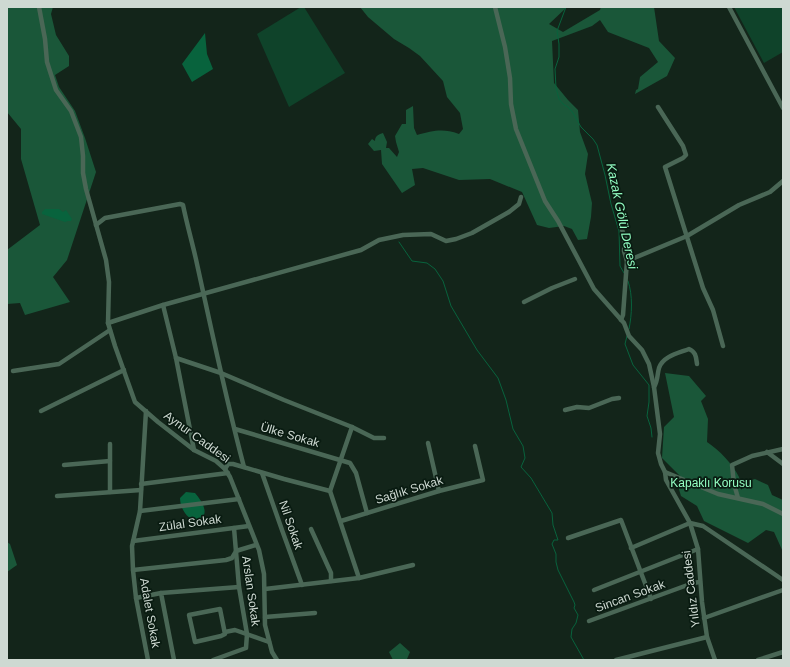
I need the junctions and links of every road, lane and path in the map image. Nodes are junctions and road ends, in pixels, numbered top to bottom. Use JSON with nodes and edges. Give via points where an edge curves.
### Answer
{"nodes":[{"id":1,"x":39,"y":7,"type":"edge"},
{"id":2,"x":495,"y":7,"type":"edge"},
{"id":3,"x":729,"y":7,"type":"edge"},
{"id":4,"x":658,"y":107,"type":"dead end"},
{"id":5,"x":783,"y":108,"type":"edge"},
{"id":6,"x":783,"y":182,"type":"edge"},
{"id":7,"x":521,"y":197,"type":"dead end"},
{"id":8,"x":620,"y":224,"type":"dead end"},
{"id":9,"x":96,"y":225,"type":"junction"},
{"id":10,"x":687,"y":236,"type":"junction"},
{"id":11,"x":627,"y":261,"type":"junction"},
{"id":12,"x":574,"y":279,"type":"dead end"},
{"id":13,"x":203,"y":294,"type":"junction"},
{"id":14,"x":524,"y":302,"type":"dead end"},
{"id":15,"x":164,"y":305,"type":"junction"},
{"id":16,"x":621,"y":320,"type":"junction"},
{"id":17,"x":108,"y":323,"type":"junction"},
{"id":18,"x":110,"y":330,"type":"junction"},
{"id":19,"x":723,"y":346,"type":"dead end"},
{"id":20,"x":176,"y":358,"type":"junction"},
{"id":21,"x":697,"y":364,"type":"dead end"},
{"id":22,"x":124,"y":370,"type":"junction"},
{"id":23,"x":13,"y":371,"type":"dead end"},
{"id":24,"x":221,"y":373,"type":"junction"},
{"id":25,"x":654,"y":387,"type":"junction"},
{"id":26,"x":619,"y":398,"type":"dead end"},
{"id":27,"x":565,"y":410,"type":"dead end"},
{"id":28,"x":41,"y":411,"type":"dead end"},
{"id":29,"x":146,"y":411,"type":"junction"},
{"id":30,"x":352,"y":427,"type":"junction"},
{"id":31,"x":234,"y":429,"type":"junction"},
{"id":32,"x":384,"y":438,"type":"dead end"},
{"id":33,"x":428,"y":443,"type":"dead end"},
{"id":34,"x":110,"y":444,"type":"dead end"},
{"id":35,"x":475,"y":446,"type":"dead end"},
{"id":36,"x":783,"y":449,"type":"edge"},
{"id":37,"x":194,"y":450,"type":"junction"},
{"id":38,"x":767,"y":452,"type":"junction"},
{"id":39,"x":341,"y":460,"type":"junction"},
{"id":40,"x":110,"y":461,"type":"junction"},
{"id":41,"x":783,"y":464,"type":"edge"},
{"id":42,"x":64,"y":465,"type":"dead end"},
{"id":43,"x":244,"y":467,"type":"junction"},
{"id":44,"x":227,"y":471,"type":"junction"},
{"id":45,"x":665,"y":472,"type":"junction"},
{"id":46,"x":262,"y":473,"type":"junction"},
{"id":47,"x":142,"y":484,"type":"junction"},
{"id":48,"x":141,"y":490,"type":"junction"},
{"id":49,"x":330,"y":491,"type":"junction"},
{"id":50,"x":439,"y":491,"type":"junction"},
{"id":51,"x":110,"y":492,"type":"junction"},
{"id":52,"x":57,"y":496,"type":"dead end"},
{"id":53,"x":738,"y":498,"type":"junction"},
{"id":54,"x":239,"y":500,"type":"junction"},
{"id":55,"x":140,"y":511,"type":"junction"},
{"id":56,"x":367,"y":513,"type":"junction"},
{"id":57,"x":783,"y":514,"type":"edge"},
{"id":58,"x":341,"y":521,"type":"junction"},
{"id":59,"x":690,"y":523,"type":"junction"},
{"id":60,"x":249,"y":526,"type":"junction"},
{"id":61,"x":234,"y":528,"type":"junction"},
{"id":62,"x":311,"y":529,"type":"dead end"},
{"id":63,"x":568,"y":538,"type":"dead end"},
{"id":64,"x":133,"y":541,"type":"junction"},
{"id":65,"x":256,"y":545,"type":"junction"},
{"id":66,"x":631,"y":548,"type":"junction"},
{"id":67,"x":698,"y":549,"type":"junction"},
{"id":68,"x":236,"y":551,"type":"junction"},
{"id":69,"x":414,"y":565,"type":"dead end"},
{"id":70,"x":133,"y":570,"type":"junction"},
{"id":71,"x":640,"y":572,"type":"junction"},
{"id":72,"x":360,"y":578,"type":"junction"},
{"id":73,"x":783,"y":580,"type":"edge"},
{"id":74,"x":331,"y":582,"type":"junction"},
{"id":75,"x":700,"y":582,"type":"junction"},
{"id":76,"x":302,"y":585,"type":"junction"},
{"id":77,"x":239,"y":587,"type":"junction"},
{"id":78,"x":265,"y":589,"type":"junction"},
{"id":79,"x":594,"y":590,"type":"dead end"},
{"id":80,"x":783,"y":590,"type":"edge"},
{"id":81,"x":161,"y":593,"type":"junction"},
{"id":82,"x":136,"y":598,"type":"junction"},
{"id":83,"x":651,"y":599,"type":"junction"},
{"id":84,"x":315,"y":613,"type":"dead end"},
{"id":85,"x":265,"y":617,"type":"junction"},
{"id":86,"x":704,"y":618,"type":"junction"},
{"id":87,"x":589,"y":621,"type":"dead end"},
{"id":88,"x":225,"y":632,"type":"junction"},
{"id":89,"x":247,"y":634,"type":"junction"},
{"id":90,"x":707,"y":637,"type":"junction"},
{"id":91,"x":269,"y":642,"type":"junction"},
{"id":92,"x":783,"y":653,"type":"edge"},
{"id":93,"x":619,"y":659,"type":"edge"},
{"id":94,"x":148,"y":660,"type":"edge"},
{"id":95,"x":174,"y":660,"type":"edge"},
{"id":96,"x":213,"y":660,"type":"edge"},
{"id":97,"x":277,"y":660,"type":"edge"},
{"id":98,"x":715,"y":660,"type":"edge"},
{"id":99,"x":758,"y":660,"type":"edge"}],
"edges":[{"from":1,"to":9,"type":"street","name":"Aynur Caddesi","via":[[47,62],[56,90],[71,111],[81,137],[82,173]]},
{"from":2,"to":16,"type":"street","name":"Yıldız Caddesi","via":[[505,47],[516,129],[525,152],[545,201],[594,289]]},
{"from":3,"to":5,"type":"street"},
{"from":4,"to":10,"type":"street","via":[[686,155],[665,167]]},
{"from":6,"to":10,"type":"street","via":[[770,192],[738,205]]},
{"from":7,"to":13,"type":"street","via":[[519,204],[509,212],[456,239],[446,241],[431,234],[403,235],[379,240],[361,250]]},
{"from":8,"to":11,"type":"street","via":[[625,238],[624,251]]},
{"from":9,"to":13,"type":"street","via":[[105,218],[183,205]]},
{"from":9,"to":17,"type":"street","name":"Aynur Caddesi","via":[[109,282]]},
{"from":10,"to":11,"type":"street"},
{"from":10,"to":19,"type":"street"},
{"from":11,"to":16,"type":"street"},
{"from":12,"to":14,"type":"street"},
{"from":13,"to":15,"type":"street"},
{"from":13,"to":24,"type":"street"},
{"from":15,"to":17,"type":"street"},
{"from":15,"to":20,"type":"street"},
{"from":16,"to":25,"type":"street","name":"Yıldız Caddesi","via":[[649,364]]},
{"from":17,"to":18,"type":"street","name":"Aynur Caddesi"},
{"from":18,"to":22,"type":"street","name":"Aynur Caddesi"},
{"from":18,"to":23,"type":"street","via":[[59,364]]},
{"from":20,"to":24,"type":"street"},
{"from":20,"to":37,"type":"street"},
{"from":21,"to":25,"type":"street","via":[[695,354],[689,349],[671,356],[664,360],[660,367]]},
{"from":22,"to":28,"type":"street"},
{"from":22,"to":29,"type":"street","name":"Aynur Caddesi","via":[[136,402]]},
{"from":24,"to":30,"type":"street"},
{"from":24,"to":31,"type":"street"},
{"from":25,"to":45,"type":"street","name":"Yıldız Caddesi","via":[[660,434],[658,453]]},
{"from":26,"to":27,"type":"street","via":[[589,408]]},
{"from":29,"to":37,"type":"street","name":"Aynur Caddesi"},
{"from":29,"to":47,"type":"street","name":"Adalet Sokak"},
{"from":30,"to":32,"type":"street","via":[[374,438]]},
{"from":30,"to":39,"type":"street"},
{"from":31,"to":39,"type":"street","name":"Ülke Sokak"},
{"from":31,"to":43,"type":"street"},
{"from":33,"to":50,"type":"street"},
{"from":34,"to":40,"type":"street"},
{"from":35,"to":50,"type":"street","name":"Sağlık Sokak","via":[[483,480]]},
{"from":36,"to":38,"type":"street"},
{"from":37,"to":44,"type":"street","name":"Aynur Caddesi","via":[[216,461]]},
{"from":38,"to":41,"type":"street"},
{"from":38,"to":53,"type":"street","via":[[732,464]]},
{"from":39,"to":49,"type":"street"},
{"from":39,"to":56,"type":"street","via":[[350,463],[356,473]]},
{"from":40,"to":42,"type":"street"},
{"from":40,"to":51,"type":"street"},
{"from":43,"to":44,"type":"street","via":[[228,464]]},
{"from":43,"to":46,"type":"street"},
{"from":44,"to":47,"type":"street"},
{"from":44,"to":54,"type":"street","name":"Aynur Caddesi"},
{"from":45,"to":53,"type":"street","via":[[718,494]]},
{"from":45,"to":59,"type":"street","name":"Yıldız Caddesi","via":[[666,480]]},
{"from":46,"to":49,"type":"street"},
{"from":46,"to":76,"type":"street","name":"Nil Sokak"},
{"from":47,"to":48,"type":"street","name":"Adalet Sokak"},
{"from":48,"to":51,"type":"street"},
{"from":48,"to":55,"type":"street","name":"Adalet Sokak"},
{"from":49,"to":58,"type":"street"},
{"from":50,"to":56,"type":"street","name":"Sağlık Sokak"},
{"from":51,"to":52,"type":"street"},
{"from":53,"to":57,"type":"street","via":[[762,504]]},
{"from":54,"to":55,"type":"street"},
{"from":54,"to":60,"type":"street","name":"Aynur Caddesi"},
{"from":55,"to":64,"type":"street","name":"Adalet Sokak"},
{"from":56,"to":58,"type":"street","name":"Sağlık Sokak"},
{"from":58,"to":72,"type":"street"},
{"from":59,"to":66,"type":"street"},
{"from":59,"to":67,"type":"street","name":"Yıldız Caddesi"},
{"from":59,"to":73,"type":"street","via":[[703,526]]},
{"from":60,"to":61,"type":"street","name":"Zülal Sokak"},
{"from":60,"to":65,"type":"street","name":"Aynur Caddesi"},
{"from":61,"to":64,"type":"street","name":"Zülal Sokak"},
{"from":61,"to":68,"type":"street","name":"Arslan Sokak"},
{"from":62,"to":74,"type":"street","via":[[331,573]]},
{"from":63,"to":66,"type":"street","via":[[621,520]]},
{"from":64,"to":70,"type":"street","name":"Adalet Sokak"},
{"from":65,"to":68,"type":"street"},
{"from":65,"to":78,"type":"street","name":"Aynur Caddesi","via":[[264,574]]},
{"from":66,"to":71,"type":"street"},
{"from":67,"to":71,"type":"street"},
{"from":67,"to":75,"type":"street","name":"Yıldız Caddesi"},
{"from":68,"to":70,"type":"street","via":[[232,558],[226,560]]},
{"from":68,"to":77,"type":"street","name":"Arslan Sokak"},
{"from":69,"to":72,"type":"street"},
{"from":70,"to":82,"type":"street","name":"Adalet Sokak"},
{"from":71,"to":79,"type":"street"},
{"from":71,"to":83,"type":"street"},
{"from":72,"to":74,"type":"street"},
{"from":74,"to":76,"type":"street"},
{"from":75,"to":83,"type":"street","name":"Sincan Sokak"},
{"from":75,"to":86,"type":"street","name":"Yıldız Caddesi"},
{"from":76,"to":78,"type":"street"},
{"from":77,"to":81,"type":"street"},
{"from":77,"to":89,"type":"street","name":"Arslan Sokak"},
{"from":78,"to":85,"type":"street","name":"Aynur Caddesi"},
{"from":80,"to":86,"type":"street"},
{"from":81,"to":82,"type":"street"},
{"from":81,"to":95,"type":"street"},
{"from":82,"to":94,"type":"street","name":"Adalet Sokak"},
{"from":83,"to":87,"type":"street","name":"Sincan Sokak"},
{"from":84,"to":85,"type":"street"},
{"from":85,"to":91,"type":"street","name":"Aynur Caddesi"},
{"from":86,"to":90,"type":"street","name":"Yıldız Caddesi"},
{"from":88,"to":88,"type":"street","via":[[220,609],[189,615],[194,642],[221,636]]},
{"from":88,"to":89,"type":"street","via":[[235,630]]},
{"from":89,"to":91,"type":"street"},
{"from":89,"to":96,"type":"street","via":[[246,648]]},
{"from":90,"to":93,"type":"street"},
{"from":90,"to":98,"type":"street","name":"Yıldız Caddesi"},
{"from":91,"to":97,"type":"street","name":"Aynur Caddesi"},
{"from":92,"to":99,"type":"street"}]}
